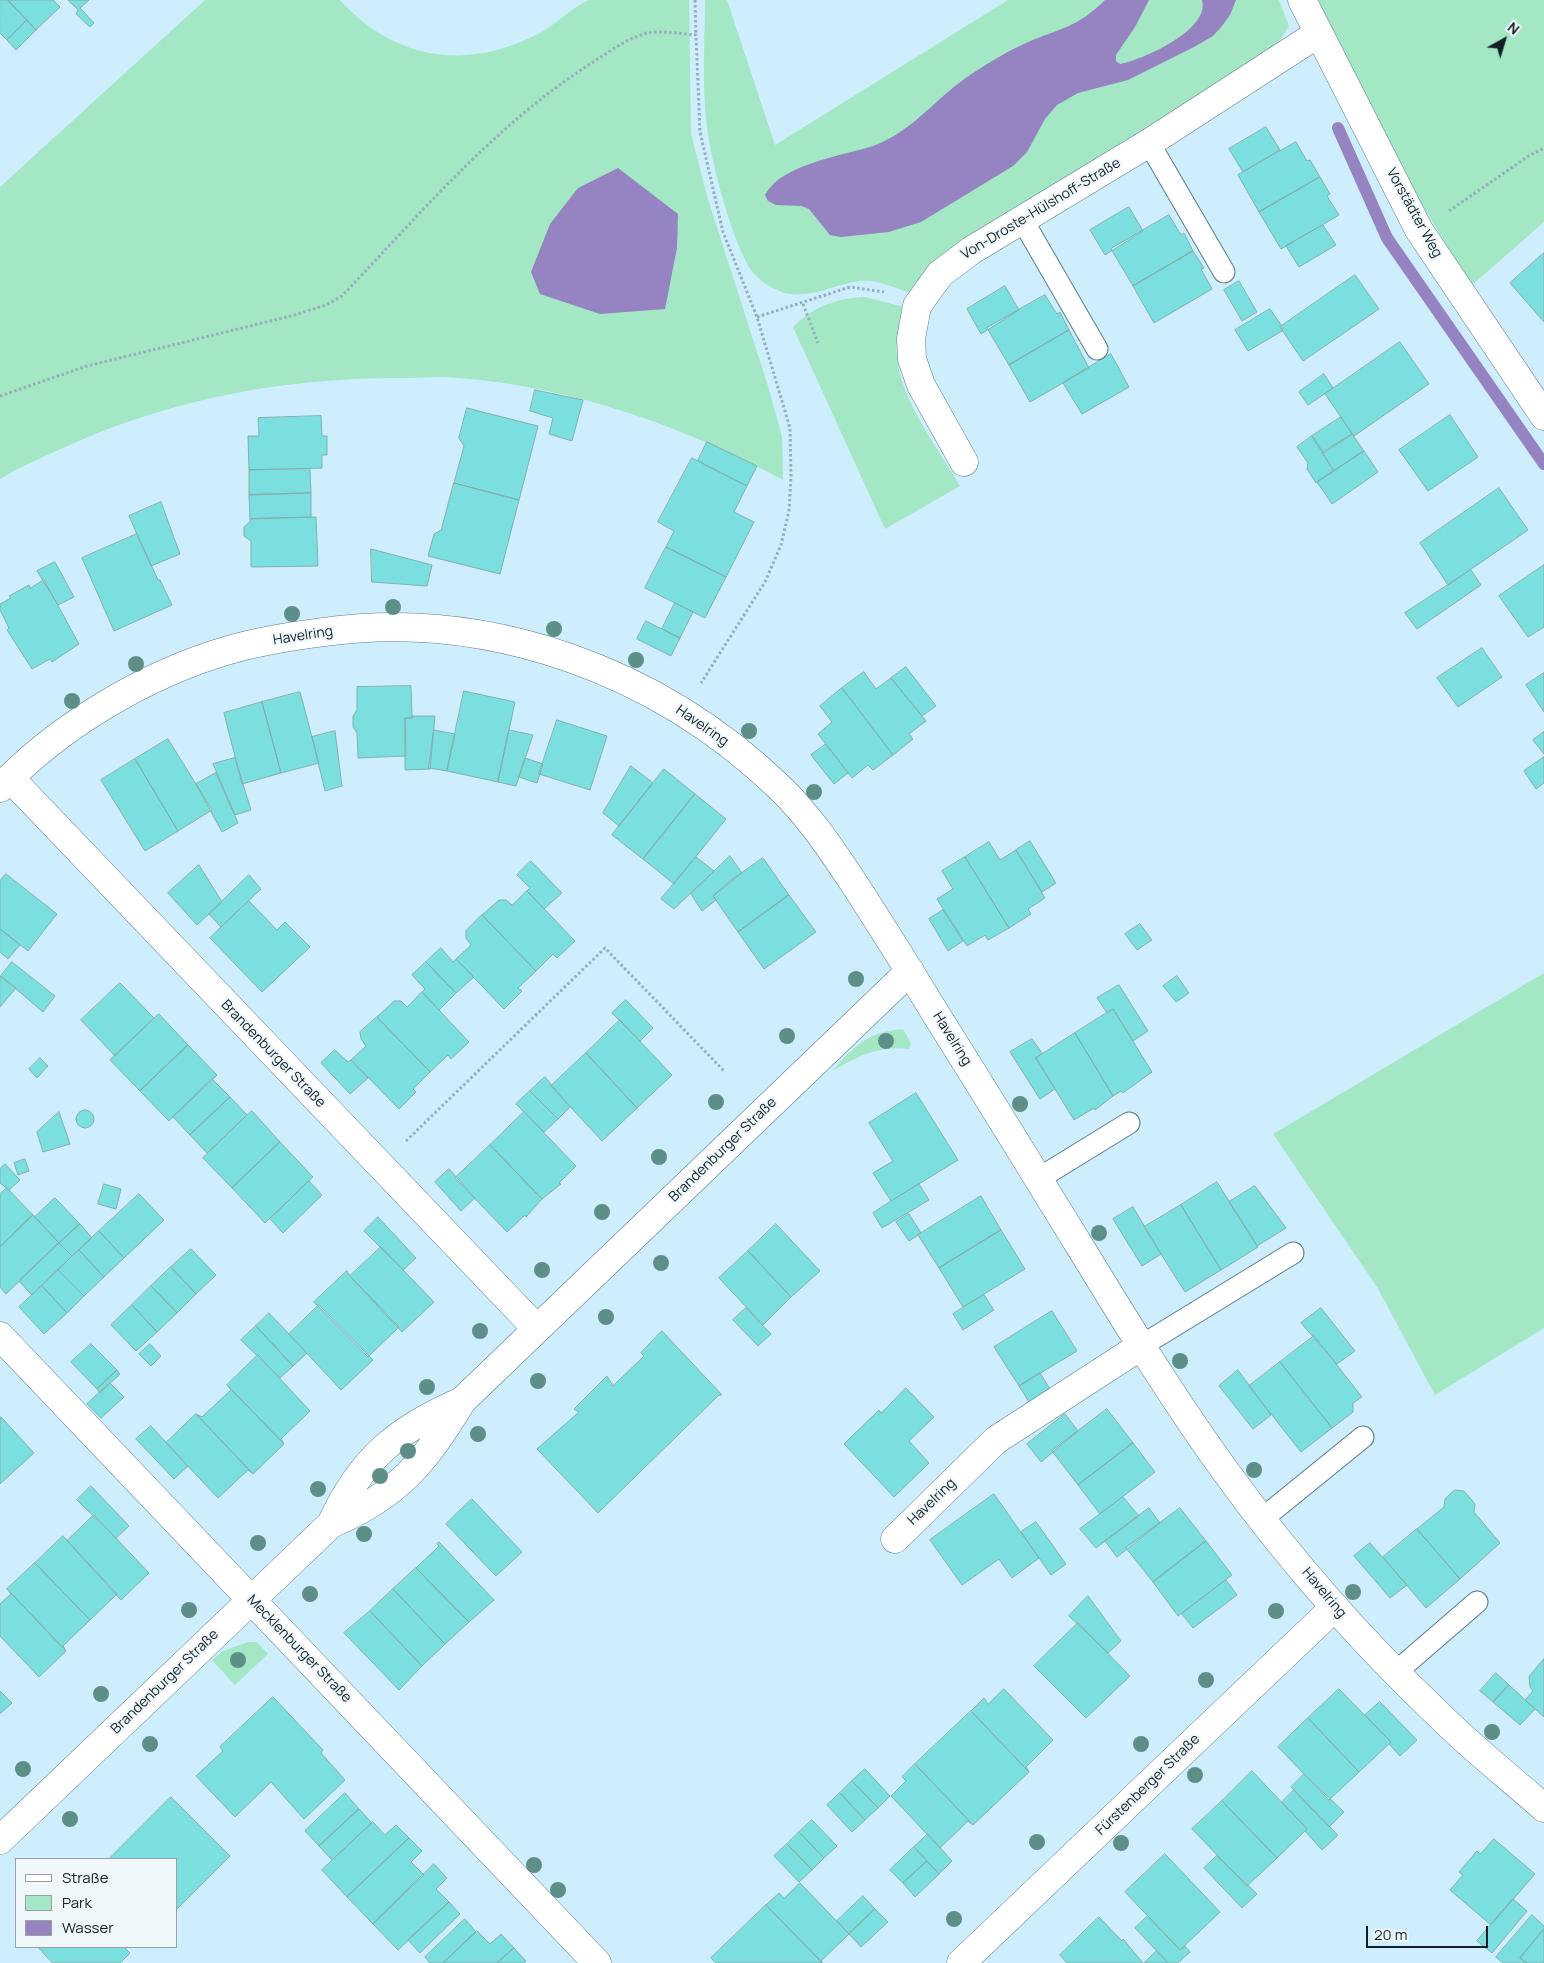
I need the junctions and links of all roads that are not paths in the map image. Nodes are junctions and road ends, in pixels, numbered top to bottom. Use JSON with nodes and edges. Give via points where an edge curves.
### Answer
{"nodes":[{"id":1,"x":1302,"y":0,"type":"edge"},
{"id":2,"x":1319,"y":34,"type":"junction"},
{"id":3,"x":1149,"y":143,"type":"junction"},
{"id":4,"x":1023,"y":220,"type":"junction"},
{"id":5,"x":1224,"y":272,"type":"dead end"},
{"id":6,"x":1097,"y":349,"type":"dead end"},
{"id":7,"x":1544,"y":416,"type":"edge"},
{"id":8,"x":964,"y":462,"type":"dead end"},
{"id":9,"x":5,"y":783,"type":"edge"},
{"id":10,"x":910,"y":971,"type":"junction"},
{"id":11,"x":1130,"y":1122,"type":"dead end"},
{"id":12,"x":1038,"y":1179,"type":"junction"},
{"id":13,"x":1293,"y":1253,"type":"dead end"},
{"id":14,"x":537,"y":1329,"type":"junction"},
{"id":15,"x":0,"y":1336,"type":"edge"},
{"id":16,"x":1141,"y":1346,"type":"junction"},
{"id":17,"x":462,"y":1400,"type":"junction"},
{"id":18,"x":1363,"y":1437,"type":"dead end"},
{"id":19,"x":1262,"y":1519,"type":"junction"},
{"id":20,"x":331,"y":1524,"type":"junction"},
{"id":21,"x":895,"y":1539,"type":"dead end"},
{"id":22,"x":251,"y":1599,"type":"junction"},
{"id":23,"x":1477,"y":1602,"type":"dead end"},
{"id":24,"x":1334,"y":1607,"type":"junction"},
{"id":25,"x":1396,"y":1672,"type":"junction"},
{"id":26,"x":1544,"y":1808,"type":"edge"},
{"id":27,"x":0,"y":1840,"type":"edge"},
{"id":28,"x":597,"y":1963,"type":"edge"},
{"id":29,"x":961,"y":1963,"type":"edge"}],
"edges":[{"from":1,"to":2,"type":"street","name":"Vorstädter Weg"},
{"from":2,"to":3,"type":"street","name":"Von-Droste-Hülshoff-Straße"},
{"from":2,"to":7,"type":"street","name":"Vorstädter Weg","via":[[1420,230]]},
{"from":3,"to":4,"type":"street","name":"Von-Droste-Hülshoff-Straße"},
{"from":3,"to":5,"type":"lane"},
{"from":4,"to":6,"type":"lane"},
{"from":4,"to":8,"type":"street","name":"Von-Droste-Hülshoff-Straße","via":[[954,262],[940,274],[917,306],[911,339],[912,359],[921,386]]},
{"from":9,"to":10,"type":"street","name":"Havelring","via":[[53,740],[83,719],[182,667],[228,650],[290,636],[393,626],[450,629],[509,639],[568,655],[622,678],[683,711],[735,748],[780,787],[814,826]]},
{"from":9,"to":14,"type":"street","name":"Brandenburger Straße"},
{"from":10,"to":12,"type":"street","name":"Havelring"},
{"from":10,"to":14,"type":"street","name":"Brandenburger Straße"},
{"from":11,"to":12,"type":"lane"},
{"from":12,"to":16,"type":"street","name":"Havelring"},
{"from":13,"to":16,"type":"lane"},
{"from":14,"to":17,"type":"street","name":"Brandenburger Straße"},
{"from":15,"to":22,"type":"street","name":"Mecklenburger Straße"},
{"from":16,"to":19,"type":"street","name":"Havelring","via":[[1221,1465]]},
{"from":16,"to":21,"type":"street","name":"Havelring","via":[[996,1440]]},
{"from":17,"to":20,"type":"street","name":"Brandenburger Straße","via":[[437,1442],[406,1477],[363,1510]]},
{"from":17,"to":20,"type":"street","name":"Brandenburger Straße","via":[[425,1417],[382,1450],[360,1471],[344,1495]]},
{"from":18,"to":19,"type":"lane"},
{"from":19,"to":24,"type":"street","name":"Havelring"},
{"from":20,"to":22,"type":"street","name":"Brandenburger Straße"},
{"from":22,"to":27,"type":"street","name":"Brandenburger Straße"},
{"from":22,"to":28,"type":"street","name":"Mecklenburger Straße"},
{"from":23,"to":25,"type":"lane"},
{"from":24,"to":25,"type":"street","name":"Havelring"},
{"from":24,"to":29,"type":"street","name":"Fürstenberger Straße"},
{"from":25,"to":26,"type":"street","name":"Havelring","via":[[1442,1718]]}]}
